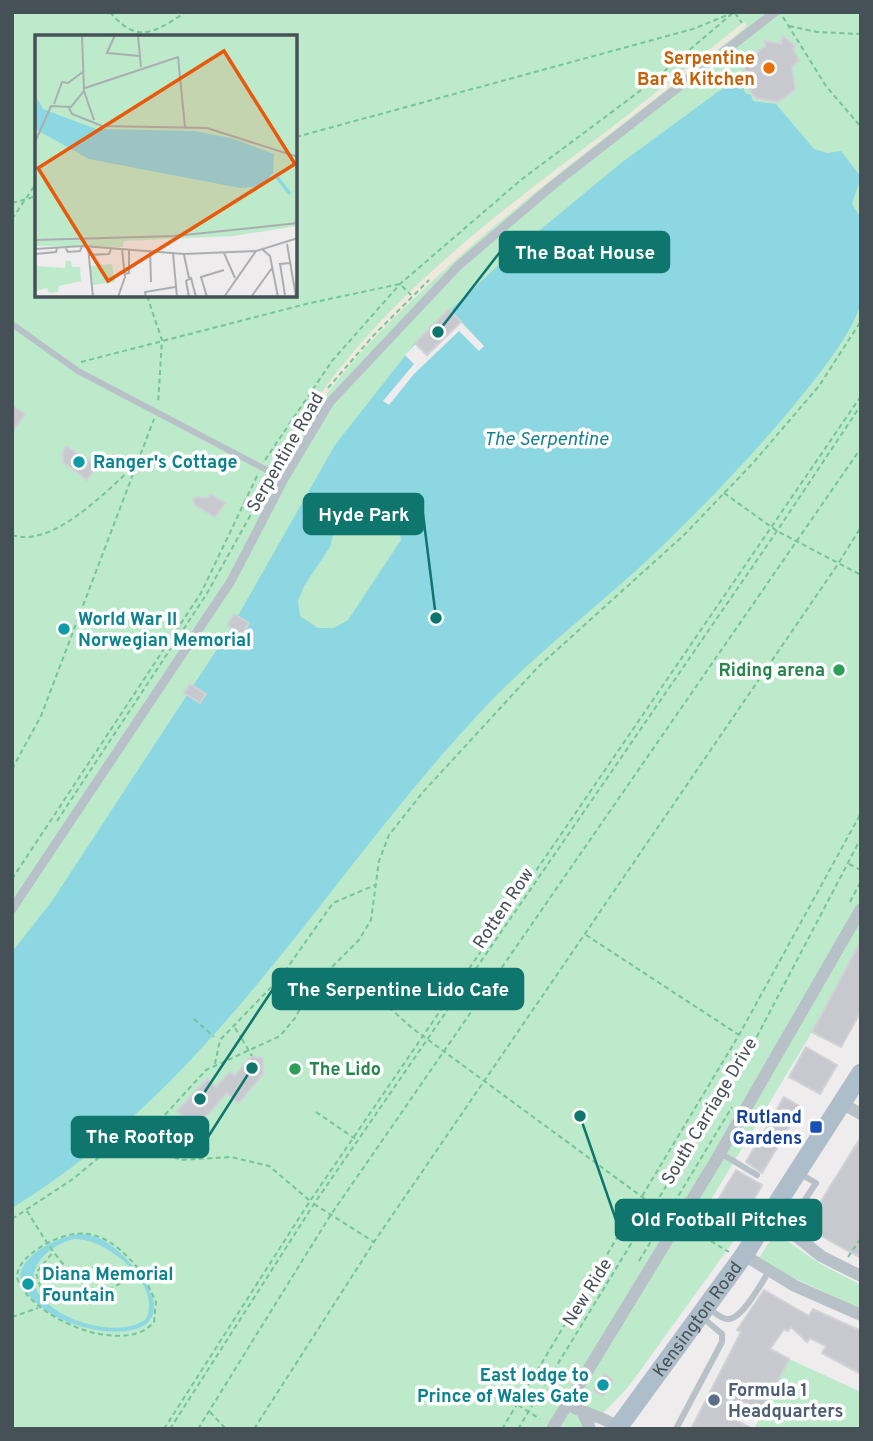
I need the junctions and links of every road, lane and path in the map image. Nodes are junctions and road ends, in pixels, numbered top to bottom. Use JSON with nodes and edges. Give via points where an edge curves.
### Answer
{"nodes":[{"id":1,"x":110,"y":12,"type":"edge"},
{"id":2,"x":186,"y":12,"type":"edge"},
{"id":3,"x":734,"y":12,"type":"edge"},
{"id":4,"x":777,"y":12,"type":"edge"},
{"id":5,"x":745,"y":24,"type":"dead end"},
{"id":6,"x":789,"y":26,"type":"junction"},
{"id":7,"x":136,"y":33,"type":"joint"},
{"id":8,"x":860,"y":35,"type":"edge"},
{"id":9,"x":861,"y":127,"type":"edge"},
{"id":10,"x":298,"y":136,"type":"edge"},
{"id":11,"x":35,"y":185,"type":"edge"},
{"id":12,"x":35,"y":196,"type":"edge"},
{"id":13,"x":26,"y":198,"type":"junction"},
{"id":14,"x":12,"y":203,"type":"edge"},
{"id":15,"x":12,"y":219,"type":"edge"},
{"id":16,"x":430,"y":279,"type":"dead end"},
{"id":17,"x":400,"y":284,"type":"junction"},
{"id":18,"x":412,"y":296,"type":"junction"},
{"id":19,"x":148,"y":298,"type":"edge"},
{"id":20,"x":419,"y":304,"type":"junction"},
{"id":21,"x":861,"y":321,"type":"edge"},
{"id":22,"x":12,"y":324,"type":"edge"},
{"id":23,"x":162,"y":340,"type":"junction"},
{"id":24,"x":68,"y":365,"type":"junction"},
{"id":25,"x":861,"y":396,"type":"edge"},
{"id":26,"x":861,"y":405,"type":"edge"},
{"id":27,"x":157,"y":411,"type":"junction"},
{"id":28,"x":861,"y":448,"type":"edge"},
{"id":29,"x":135,"y":464,"type":"junction"},
{"id":30,"x":261,"y":466,"type":"junction"},
{"id":31,"x":274,"y":474,"type":"junction"},
{"id":32,"x":284,"y":479,"type":"junction"},
{"id":33,"x":724,"y":492,"type":"junction"},
{"id":34,"x":861,"y":527,"type":"edge"},
{"id":35,"x":772,"y":528,"type":"junction"},
{"id":36,"x":777,"y":531,"type":"junction"},
{"id":37,"x":12,"y":535,"type":"edge"},
{"id":38,"x":798,"y":542,"type":"junction"},
{"id":39,"x":838,"y":565,"type":"junction"},
{"id":40,"x":861,"y":575,"type":"edge"},
{"id":41,"x":12,"y":769,"type":"edge"},
{"id":42,"x":861,"y":813,"type":"edge"},
{"id":43,"x":54,"y":827,"type":"dead end"},
{"id":44,"x":861,"y":838,"type":"edge"},
{"id":45,"x":849,"y":863,"type":"junction"},
{"id":46,"x":861,"y":870,"type":"edge"},
{"id":47,"x":12,"y":880,"type":"edge"},
{"id":48,"x":861,"y":881,"type":"edge"},
{"id":49,"x":375,"y":885,"type":"junction"},
{"id":50,"x":855,"y":906,"type":"edge"},
{"id":51,"x":12,"y":909,"type":"edge"},
{"id":52,"x":586,"y":934,"type":"junction"},
{"id":53,"x":378,"y":984,"type":"dead end"},
{"id":54,"x":194,"y":1019,"type":"dead end"},
{"id":55,"x":234,"y":1027,"type":"junction"},
{"id":56,"x":739,"y":1035,"type":"junction"},
{"id":57,"x":423,"y":1036,"type":"junction"},
{"id":58,"x":214,"y":1037,"type":"dead end"},
{"id":59,"x":428,"y":1039,"type":"junction"},
{"id":60,"x":443,"y":1050,"type":"junction"},
{"id":61,"x":252,"y":1056,"type":"dead end"},
{"id":62,"x":215,"y":1065,"type":"junction"},
{"id":63,"x":861,"y":1073,"type":"edge"},
{"id":64,"x":485,"y":1079,"type":"junction"},
{"id":65,"x":737,"y":1098,"type":"dead end"},
{"id":66,"x":841,"y":1102,"type":"junction"},
{"id":67,"x":316,"y":1112,"type":"dead end"},
{"id":68,"x":861,"y":1114,"type":"edge"},
{"id":69,"x":127,"y":1135,"type":"junction"},
{"id":70,"x":353,"y":1137,"type":"junction"},
{"id":71,"x":358,"y":1141,"type":"junction"},
{"id":72,"x":720,"y":1153,"type":"junction"},
{"id":73,"x":797,"y":1171,"type":"junction"},
{"id":74,"x":757,"y":1175,"type":"dead end"},
{"id":75,"x":643,"y":1195,"type":"junction"},
{"id":76,"x":310,"y":1200,"type":"junction"},
{"id":77,"x":314,"y":1204,"type":"junction"},
{"id":78,"x":655,"y":1205,"type":"junction"},
{"id":79,"x":26,"y":1210,"type":"junction"},
{"id":80,"x":664,"y":1213,"type":"dead end"},
{"id":81,"x":770,"y":1214,"type":"junction"},
{"id":82,"x":330,"y":1216,"type":"junction"},
{"id":83,"x":12,"y":1219,"type":"edge"},
{"id":84,"x":725,"y":1219,"type":"dead end"},
{"id":85,"x":683,"y":1224,"type":"dead end"},
{"id":86,"x":788,"y":1227,"type":"junction"},
{"id":87,"x":861,"y":1238,"type":"edge"},
{"id":88,"x":374,"y":1242,"type":"junction"},
{"id":89,"x":47,"y":1244,"type":"junction"},
{"id":90,"x":743,"y":1249,"type":"junction"},
{"id":91,"x":52,"y":1252,"type":"junction"},
{"id":92,"x":851,"y":1252,"type":"dead end"},
{"id":93,"x":640,"y":1261,"type":"dead end"},
{"id":94,"x":769,"y":1272,"type":"junction"},
{"id":95,"x":142,"y":1273,"type":"junction"},
{"id":96,"x":861,"y":1276,"type":"edge"},
{"id":97,"x":43,"y":1295,"type":"dead end"},
{"id":98,"x":39,"y":1308,"type":"junction"},
{"id":99,"x":704,"y":1311,"type":"junction"},
{"id":100,"x":861,"y":1315,"type":"edge"},
{"id":101,"x":12,"y":1317,"type":"edge"},
{"id":102,"x":567,"y":1404,"type":"junction"},
{"id":103,"x":517,"y":1405,"type":"junction"},
{"id":104,"x":209,"y":1411,"type":"junction"},
{"id":105,"x":529,"y":1412,"type":"junction"},
{"id":106,"x":583,"y":1413,"type":"junction"},
{"id":107,"x":540,"y":1419,"type":"dead end"},
{"id":108,"x":617,"y":1428,"type":"edge"},
{"id":109,"x":163,"y":1429,"type":"edge"},
{"id":110,"x":170,"y":1429,"type":"edge"},
{"id":111,"x":198,"y":1429,"type":"edge"},
{"id":112,"x":226,"y":1429,"type":"edge"},
{"id":113,"x":254,"y":1429,"type":"edge"},
{"id":114,"x":502,"y":1429,"type":"edge"},
{"id":115,"x":518,"y":1429,"type":"edge"},
{"id":116,"x":552,"y":1429,"type":"edge"},
{"id":117,"x":590,"y":1429,"type":"edge"},
{"id":118,"x":676,"y":1429,"type":"edge"}],
"edges":[{"from":1,"to":7,"type":"path"},
{"from":2,"to":7,"type":"path","via":[[155,32]]},
{"from":3,"to":5,"type":"path"},
{"from":3,"to":10,"type":"path","via":[[693,29]]},
{"from":3,"to":17,"type":"path","via":[[648,85],[522,178]]},
{"from":4,"to":6,"type":"path"},
{"from":4,"to":20,"type":"street","name":"Serpentine Road","via":[[553,185]]},
{"from":6,"to":8,"type":"path"},
{"from":6,"to":9,"type":"path","via":[[826,86]]},
{"from":11,"to":13,"type":"path"},
{"from":12,"to":13,"type":"path"},
{"from":13,"to":14,"type":"path"},
{"from":13,"to":15,"type":"path"},
{"from":16,"to":18,"type":"path"},
{"from":17,"to":18,"type":"path"},
{"from":17,"to":23,"type":"path"},
{"from":17,"to":30,"type":"path","via":[[358,328],[308,393]]},
{"from":18,"to":20,"type":"path"},
{"from":18,"to":31,"type":"path","via":[[338,374]]},
{"from":19,"to":23,"type":"path"},
{"from":20,"to":32,"type":"street","name":"Serpentine Road","via":[[330,402]]},
{"from":21,"to":33,"type":"path","via":[[819,386]]},
{"from":22,"to":24,"type":"lane"},
{"from":23,"to":24,"type":"path"},
{"from":23,"to":27,"type":"path"},
{"from":24,"to":27,"type":"lane"},
{"from":25,"to":35,"type":"path"},
{"from":26,"to":36,"type":"path","name":"Rotten Row"},
{"from":27,"to":29,"type":"path"},
{"from":27,"to":30,"type":"lane"},
{"from":28,"to":38,"type":"path","name":"Rotten Row"},
{"from":29,"to":37,"type":"path","via":[[101,496],[52,531]]},
{"from":29,"to":41,"type":"path","via":[[41,716]]},
{"from":30,"to":31,"type":"lane"},
{"from":30,"to":47,"type":"path","via":[[201,593]]},
{"from":31,"to":32,"type":"lane"},
{"from":31,"to":43,"type":"path","via":[[206,595]]},
{"from":32,"to":51,"type":"street","name":"Serpentine Road","via":[[231,581]]},
{"from":33,"to":35,"type":"path"},
{"from":33,"to":49,"type":"path","via":[[684,535],[501,704],[389,835]]},
{"from":34,"to":39,"type":"path"},
{"from":35,"to":36,"type":"path"},
{"from":35,"to":57,"type":"path"},
{"from":36,"to":38,"type":"path"},
{"from":36,"to":59,"type":"path","name":"Rotten Row"},
{"from":38,"to":39,"type":"path"},
{"from":38,"to":60,"type":"path","name":"Rotten Row"},
{"from":39,"to":40,"type":"path"},
{"from":39,"to":52,"type":"path"},
{"from":42,"to":56,"type":"path"},
{"from":44,"to":45,"type":"path","name":"New Ride"},
{"from":45,"to":46,"type":"path"},
{"from":45,"to":78,"type":"path","name":"New Ride","via":[[753,1044]]},
{"from":48,"to":50,"type":"path"},
{"from":49,"to":55,"type":"path","via":[[333,903],[280,978]]},
{"from":49,"to":62,"type":"path","via":[[371,920],[359,940],[312,987],[280,1036]]},
{"from":50,"to":72,"type":"street","name":"South Carriage Drive"},
{"from":52,"to":56,"type":"path"},
{"from":52,"to":64,"type":"path"},
{"from":53,"to":57,"type":"path","via":[[390,1008]]},
{"from":54,"to":58,"type":"path"},
{"from":55,"to":61,"type":"path","bridge":true},
{"from":55,"to":62,"type":"path","via":[[220,1040]]},
{"from":56,"to":75,"type":"path"},
{"from":57,"to":59,"type":"path"},
{"from":57,"to":70,"type":"path"},
{"from":59,"to":60,"type":"path"},
{"from":59,"to":71,"type":"path","name":"Rotten Row"},
{"from":60,"to":64,"type":"path"},
{"from":60,"to":82,"type":"path","name":"Rotten Row"},
{"from":62,"to":69,"type":"path","via":[[162,1118],[139,1124]]},
{"from":63,"to":66,"type":"main road","name":"Kensington Road"},
{"from":64,"to":75,"type":"path"},
{"from":64,"to":88,"type":"path"},
{"from":65,"to":93,"type":"path","name":"South Carriage Drive"},
{"from":66,"to":68,"type":"street"},
{"from":66,"to":73,"type":"main road","name":"Kensington Road"},
{"from":67,"to":70,"type":"path"},
{"from":69,"to":76,"type":"path","via":[[180,1160],[231,1157],[269,1166]]},
{"from":69,"to":79,"type":"path"},
{"from":70,"to":71,"type":"path"},
{"from":70,"to":76,"type":"path"},
{"from":71,"to":77,"type":"path","name":"Rotten Row"},
{"from":72,"to":74,"type":"lane"},
{"from":72,"to":102,"type":"street","name":"South Carriage Drive"},
{"from":73,"to":81,"type":"main road","name":"Kensington Road"},
{"from":73,"to":86,"type":"lane","via":[[816,1183]]},
{"from":75,"to":78,"type":"path"},
{"from":75,"to":103,"type":"path"},
{"from":76,"to":77,"type":"path"},
{"from":76,"to":109,"type":"path"},
{"from":77,"to":82,"type":"path"},
{"from":77,"to":110,"type":"path","name":"Rotten Row"},
{"from":78,"to":80,"type":"path"},
{"from":78,"to":105,"type":"path","name":"New Ride"},
{"from":79,"to":83,"type":"path"},
{"from":79,"to":89,"type":"path"},
{"from":81,"to":86,"type":"street"},
{"from":81,"to":90,"type":"main road","name":"Kensington Road"},
{"from":82,"to":88,"type":"path"},
{"from":82,"to":104,"type":"path","name":"Rotten Row"},
{"from":84,"to":90,"type":"lane"},
{"from":85,"to":90,"type":"path"},
{"from":86,"to":96,"type":"street","via":[[821,1256]]},
{"from":87,"to":92,"type":"path"},
{"from":88,"to":113,"type":"path"},
{"from":89,"to":91,"type":"path"},
{"from":89,"to":95,"type":"path","via":[[69,1234],[93,1234],[118,1248]]},
{"from":89,"to":98,"type":"path","via":[[25,1259],[18,1271],[23,1290]]},
{"from":90,"to":94,"type":"street"},
{"from":90,"to":99,"type":"main road","name":"Kensington Road"},
{"from":91,"to":95,"type":"path","via":[[86,1284],[101,1291],[119,1287]]},
{"from":91,"to":97,"type":"path","via":[[36,1273]]},
{"from":94,"to":99,"type":"lane","via":[[734,1319]]},
{"from":94,"to":100,"type":"street"},
{"from":95,"to":98,"type":"path","via":[[154,1294],[157,1313],[148,1329],[136,1334],[105,1334],[75,1327]]},
{"from":98,"to":101,"type":"path"},
{"from":99,"to":108,"type":"main road","name":"Kensington Road"},
{"from":99,"to":118,"type":"lane","via":[[722,1334],[722,1342]]},
{"from":102,"to":106,"type":"street"},
{"from":102,"to":116,"type":"street","name":"South Carriage Drive"},
{"from":103,"to":105,"type":"path"},
{"from":103,"to":114,"type":"path"},
{"from":104,"to":111,"type":"path","name":"Rotten Row"},
{"from":104,"to":112,"type":"path"},
{"from":105,"to":107,"type":"path"},
{"from":105,"to":115,"type":"path","name":"New Ride"},
{"from":106,"to":108,"type":"street","via":[[595,1413]]},
{"from":106,"to":117,"type":"street"}]}
